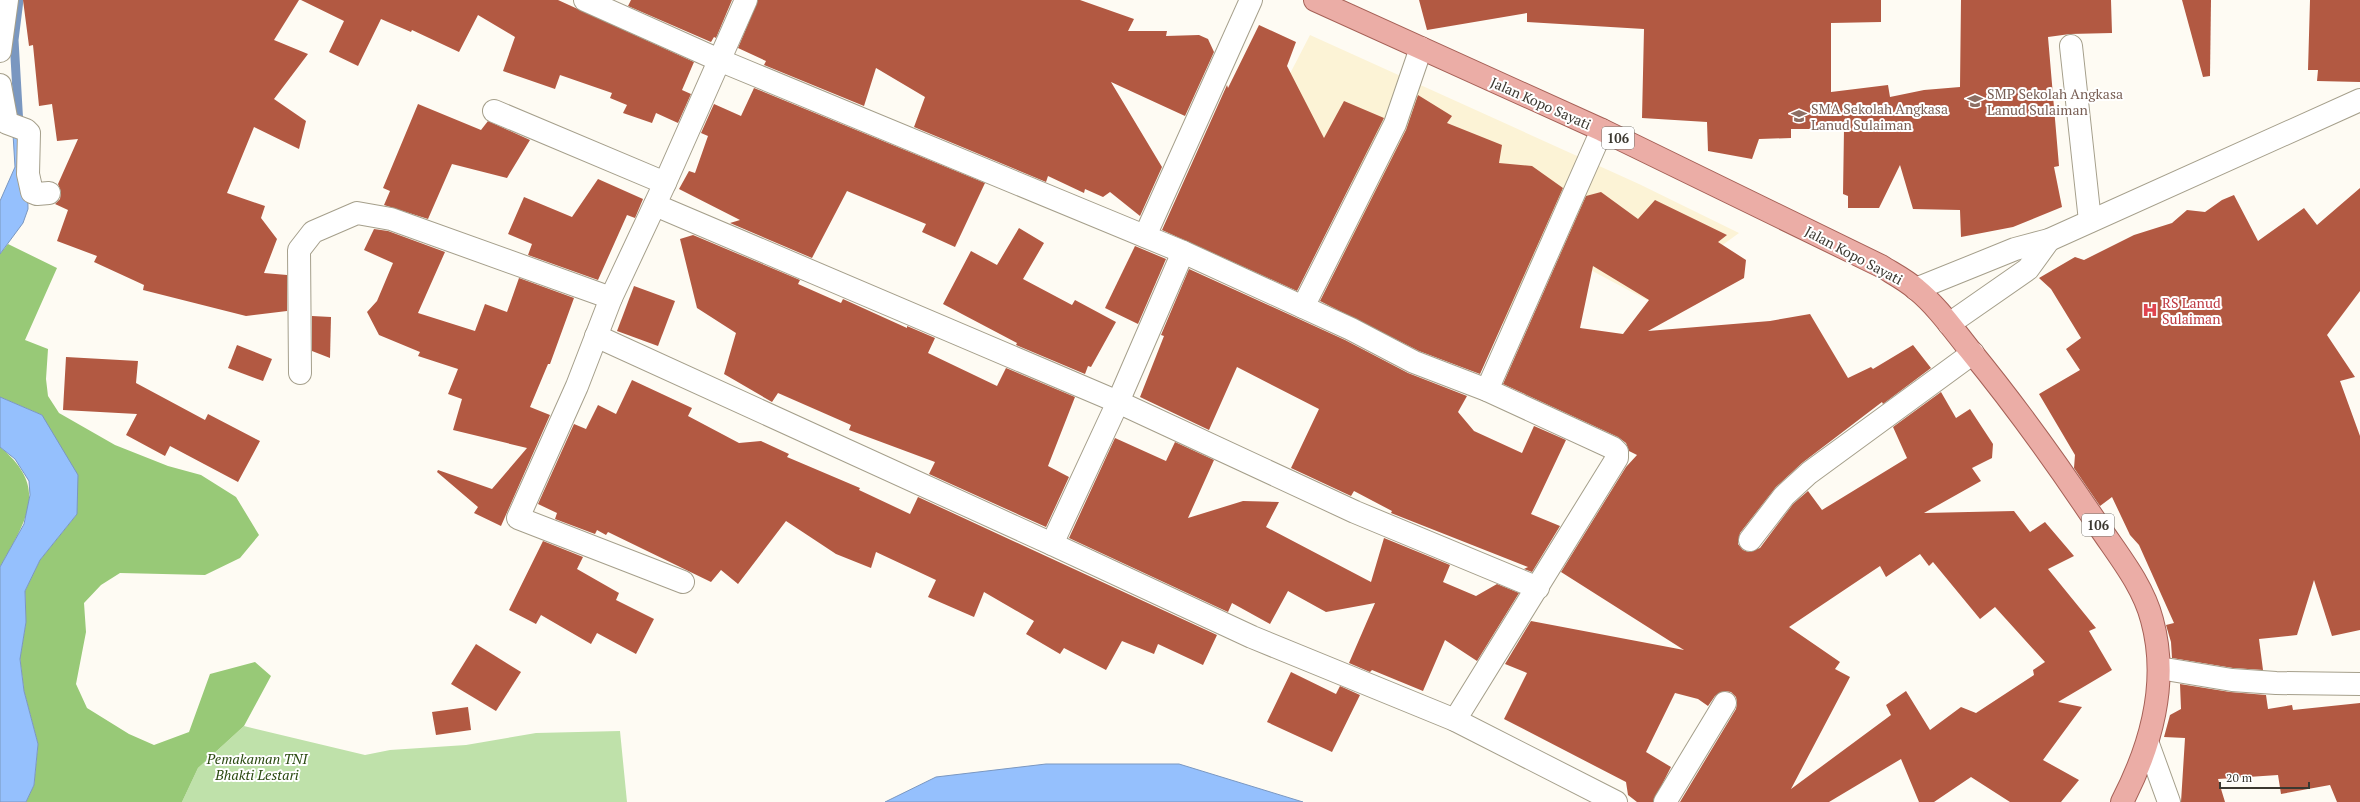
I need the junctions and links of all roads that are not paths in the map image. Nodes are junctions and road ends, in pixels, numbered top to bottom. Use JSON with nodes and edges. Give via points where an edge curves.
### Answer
{"nodes":[{"id":1,"x":7,"y":0,"type":"edge"},
{"id":2,"x":585,"y":0,"type":"edge"},
{"id":3,"x":746,"y":0,"type":"edge"},
{"id":4,"x":1251,"y":0,"type":"edge"},
{"id":5,"x":1314,"y":0,"type":"edge"},
{"id":6,"x":2071,"y":46,"type":"dead end"},
{"id":7,"x":1421,"y":48,"type":"junction"},
{"id":8,"x":0,"y":51,"type":"edge"},
{"id":9,"x":720,"y":60,"type":"junction"},
{"id":10,"x":0,"y":85,"type":"edge"},
{"id":11,"x":2360,"y":100,"type":"edge"},
{"id":12,"x":494,"y":111,"type":"dead end"},
{"id":13,"x":1602,"y":130,"type":"junction"},
{"id":14,"x":665,"y":184,"type":"junction"},
{"id":15,"x":49,"y":193,"type":"dead end"},
{"id":16,"x":655,"y":205,"type":"junction"},
{"id":17,"x":2090,"y":221,"type":"junction"},
{"id":18,"x":1145,"y":236,"type":"junction"},
{"id":19,"x":2049,"y":240,"type":"junction"},
{"id":20,"x":1183,"y":252,"type":"junction"},
{"id":21,"x":1916,"y":289,"type":"junction"},
{"id":22,"x":611,"y":298,"type":"junction"},
{"id":23,"x":1303,"y":307,"type":"junction"},
{"id":24,"x":1949,"y":324,"type":"junction"},
{"id":25,"x":596,"y":336,"type":"junction"},
{"id":26,"x":1972,"y":353,"type":"junction"},
{"id":27,"x":300,"y":373,"type":"dead end"},
{"id":28,"x":1487,"y":390,"type":"junction"},
{"id":29,"x":1118,"y":402,"type":"junction"},
{"id":30,"x":1750,"y":540,"type":"dead end"},
{"id":31,"x":1052,"y":544,"type":"junction"},
{"id":32,"x":683,"y":582,"type":"dead end"},
{"id":33,"x":1538,"y":588,"type":"junction"},
{"id":34,"x":2159,"y":668,"type":"junction"},
{"id":35,"x":2360,"y":684,"type":"edge"},
{"id":36,"x":1725,"y":703,"type":"dead end"},
{"id":37,"x":1456,"y":720,"type":"junction"},
{"id":38,"x":2148,"y":744,"type":"junction"},
{"id":39,"x":1616,"y":802,"type":"edge"},
{"id":40,"x":1665,"y":802,"type":"edge"},
{"id":41,"x":2122,"y":802,"type":"edge"},
{"id":42,"x":2169,"y":802,"type":"edge"}],
"edges":[{"from":1,"to":8,"type":"street"},
{"from":2,"to":9,"type":"street"},
{"from":3,"to":9,"type":"street"},
{"from":4,"to":18,"type":"street"},
{"from":5,"to":7,"type":"main road","name":"Jalan Kopo Sayati","number":"106"},
{"from":6,"to":17,"type":"street"},
{"from":7,"to":13,"type":"main road","name":"Jalan Kopo Sayati","number":"106"},
{"from":7,"to":23,"type":"street","via":[[1395,124]]},
{"from":9,"to":14,"type":"street"},
{"from":9,"to":18,"type":"street"},
{"from":10,"to":15,"type":"street","via":[[17,127],[29,137],[28,174],[32,192]]},
{"from":11,"to":17,"type":"street"},
{"from":12,"to":14,"type":"street"},
{"from":13,"to":21,"type":"main road","name":"Jalan Kopo Sayati","number":"106","via":[[1881,266]]},
{"from":13,"to":28,"type":"street"},
{"from":14,"to":16,"type":"street"},
{"from":16,"to":22,"type":"street"},
{"from":16,"to":29,"type":"street"},
{"from":17,"to":19,"type":"street"},
{"from":18,"to":20,"type":"street"},
{"from":19,"to":21,"type":"street","via":[[2014,249]]},
{"from":19,"to":24,"type":"street","via":[[2028,268]]},
{"from":20,"to":23,"type":"street"},
{"from":20,"to":29,"type":"street"},
{"from":21,"to":24,"type":"main road","name":"Jalan Kopo Sayati","number":"106"},
{"from":22,"to":25,"type":"street"},
{"from":22,"to":27,"type":"street","via":[[390,219],[357,213],[313,232],[299,250]]},
{"from":23,"to":28,"type":"street","via":[[1352,329],[1414,362]]},
{"from":24,"to":26,"type":"main road","name":"Jalan Kopo Sayati","number":"106"},
{"from":25,"to":31,"type":"street"},
{"from":25,"to":32,"type":"street","via":[[577,386],[518,518]]},
{"from":26,"to":30,"type":"street","via":[[1809,473],[1784,496]]},
{"from":26,"to":34,"type":"main road","name":"Jalan Kopo Sayati","number":"106","via":[[2068,480],[2145,598],[2152,619]]},
{"from":28,"to":33,"type":"street","via":[[1617,452],[1617,458]]},
{"from":29,"to":31,"type":"street"},
{"from":29,"to":33,"type":"street","via":[[1355,512]]},
{"from":31,"to":37,"type":"street","via":[[1252,637]]},
{"from":33,"to":37,"type":"street"},
{"from":34,"to":35,"type":"street","via":[[2232,680]]},
{"from":34,"to":38,"type":"main road","name":"Jalan Kopo Sayati","number":"106","via":[[2156,711]]},
{"from":36,"to":40,"type":"street"},
{"from":37,"to":39,"type":"street"},
{"from":38,"to":41,"type":"main road","name":"Jalan Kopo Sayati","number":"106"},
{"from":38,"to":42,"type":"street"}]}
